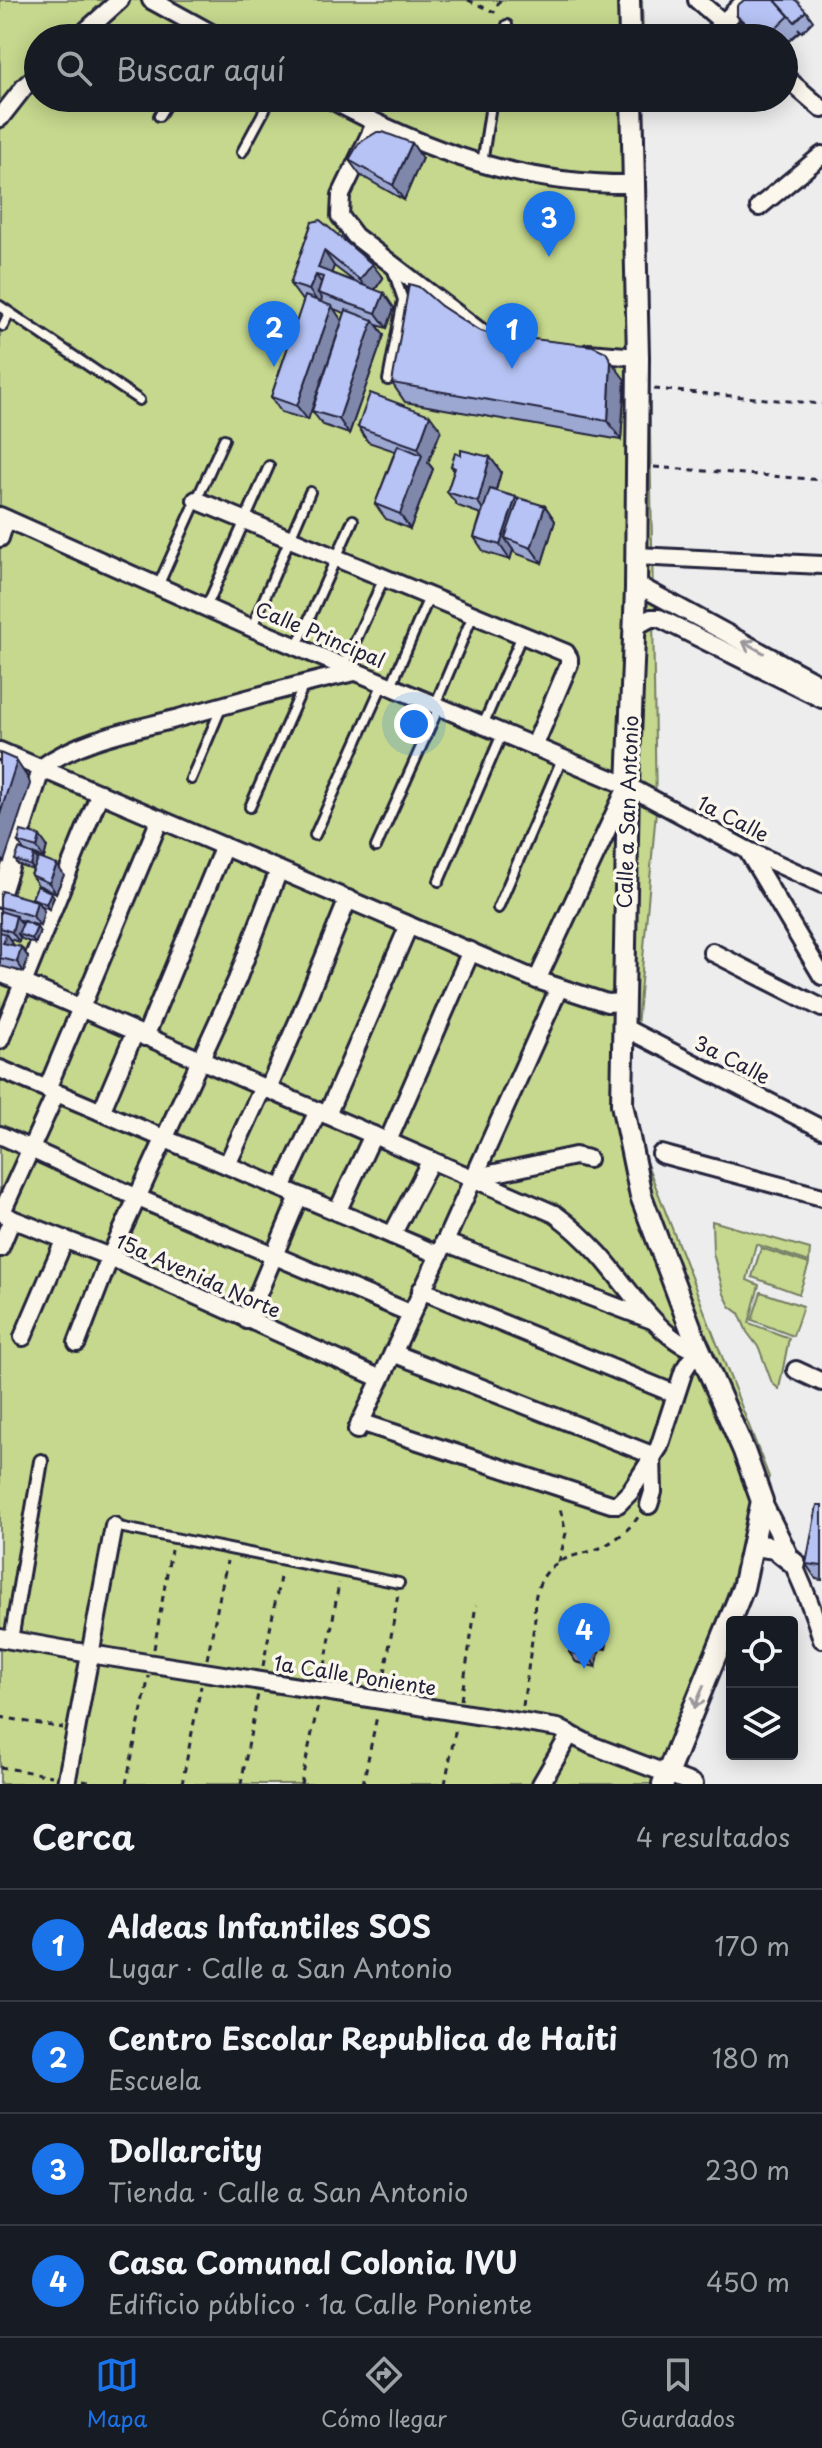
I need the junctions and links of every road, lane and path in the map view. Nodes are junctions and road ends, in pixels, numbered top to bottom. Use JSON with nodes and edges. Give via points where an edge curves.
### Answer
{"nodes":[{"id":1,"x":120,"y":0,"type":"edge"},
{"id":2,"x":151,"y":0,"type":"edge"},
{"id":3,"x":468,"y":0,"type":"edge"},
{"id":4,"x":500,"y":0,"type":"edge"},
{"id":5,"x":629,"y":0,"type":"edge"},
{"id":6,"x":697,"y":0,"type":"edge"},
{"id":7,"x":746,"y":0,"type":"edge"},
{"id":8,"x":724,"y":23,"type":"joint"},
{"id":9,"x":93,"y":24,"type":"edge"},
{"id":10,"x":191,"y":24,"type":"edge"},
{"id":11,"x":630,"y":24,"type":"edge"},
{"id":12,"x":24,"y":87,"type":"edge"},
{"id":13,"x":798,"y":88,"type":"edge"},
{"id":14,"x":822,"y":109,"type":"edge"},
{"id":15,"x":161,"y":112,"type":"edge"},
{"id":16,"x":263,"y":112,"type":"edge"},
{"id":17,"x":353,"y":112,"type":"edge"},
{"id":18,"x":490,"y":112,"type":"edge"},
{"id":19,"x":632,"y":112,"type":"edge"},
{"id":20,"x":159,"y":116,"type":"dead end"},
{"id":21,"x":0,"y":118,"type":"edge"},
{"id":22,"x":375,"y":124,"type":"junction"},
{"id":23,"x":242,"y":152,"type":"dead end"},
{"id":24,"x":822,"y":155,"type":"edge"},
{"id":25,"x":482,"y":165,"type":"junction"},
{"id":26,"x":633,"y":184,"type":"junction"},
{"id":27,"x":759,"y":207,"type":"dead end"},
{"id":28,"x":390,"y":263,"type":"junction"},
{"id":29,"x":0,"y":306,"type":"edge"},
{"id":30,"x":9,"y":313,"type":"junction"},
{"id":31,"x":3,"y":326,"type":"dead end"},
{"id":32,"x":500,"y":344,"type":"edge"},
{"id":33,"x":578,"y":352,"type":"edge"},
{"id":34,"x":638,"y":357,"type":"junction"},
{"id":35,"x":388,"y":380,"type":"dead end"},
{"id":36,"x":638,"y":388,"type":"junction"},
{"id":37,"x":139,"y":400,"type":"dead end"},
{"id":38,"x":822,"y":404,"type":"edge"},
{"id":39,"x":224,"y":439,"type":"dead end"},
{"id":40,"x":269,"y":466,"type":"dead end"},
{"id":41,"x":637,"y":466,"type":"junction"},
{"id":42,"x":822,"y":480,"type":"edge"},
{"id":43,"x":310,"y":492,"type":"dead end"},
{"id":44,"x":196,"y":500,"type":"junction"},
{"id":45,"x":3,"y":517,"type":"edge"},
{"id":46,"x":353,"y":520,"type":"dead end"},
{"id":47,"x":245,"y":521,"type":"junction"},
{"id":48,"x":0,"y":538,"type":"edge"},
{"id":49,"x":289,"y":539,"type":"junction"},
{"id":50,"x":636,"y":556,"type":"junction"},
{"id":51,"x":336,"y":558,"type":"junction"},
{"id":52,"x":822,"y":565,"type":"edge"},
{"id":53,"x":384,"y":578,"type":"junction"},
{"id":54,"x":636,"y":584,"type":"junction"},
{"id":55,"x":158,"y":586,"type":"junction"},
{"id":56,"x":429,"y":597,"type":"junction"},
{"id":57,"x":206,"y":608,"type":"junction"},
{"id":58,"x":473,"y":615,"type":"junction"},
{"id":59,"x":634,"y":627,"type":"junction"},
{"id":60,"x":252,"y":628,"type":"junction"},
{"id":61,"x":522,"y":635,"type":"junction"},
{"id":62,"x":297,"y":647,"type":"junction"},
{"id":63,"x":349,"y":669,"type":"junction"},
{"id":64,"x":304,"y":683,"type":"junction"},
{"id":65,"x":387,"y":685,"type":"junction"},
{"id":66,"x":822,"y":685,"type":"edge"},
{"id":67,"x":822,"y":699,"type":"edge"},
{"id":68,"x":222,"y":706,"type":"junction"},
{"id":69,"x":437,"y":706,"type":"junction"},
{"id":70,"x":482,"y":725,"type":"junction"},
{"id":71,"x":502,"y":734,"type":"junction"},
{"id":72,"x":534,"y":747,"type":"junction"},
{"id":73,"x":0,"y":751,"type":"edge"},
{"id":74,"x":562,"y":759,"type":"junction"},
{"id":75,"x":42,"y":767,"type":"junction"},
{"id":76,"x":191,"y":779,"type":"dead end"},
{"id":77,"x":628,"y":786,"type":"junction"},
{"id":78,"x":100,"y":793,"type":"junction"},
{"id":79,"x":250,"y":807,"type":"dead end"},
{"id":80,"x":160,"y":819,"type":"junction"},
{"id":81,"x":315,"y":835,"type":"dead end"},
{"id":82,"x":224,"y":846,"type":"junction"},
{"id":83,"x":376,"y":847,"type":"dead end"},
{"id":84,"x":747,"y":850,"type":"junction"},
{"id":85,"x":279,"y":870,"type":"junction"},
{"id":86,"x":439,"y":881,"type":"dead end"},
{"id":87,"x":822,"y":884,"type":"edge"},
{"id":88,"x":0,"y":899,"type":"edge"},
{"id":89,"x":348,"y":899,"type":"junction"},
{"id":90,"x":498,"y":908,"type":"dead end"},
{"id":91,"x":409,"y":925,"type":"junction"},
{"id":92,"x":471,"y":951,"type":"junction"},
{"id":93,"x":712,"y":952,"type":"dead end"},
{"id":94,"x":0,"y":973,"type":"edge"},
{"id":95,"x":822,"y":976,"type":"edge"},
{"id":96,"x":537,"y":980,"type":"junction"},
{"id":97,"x":24,"y":984,"type":"junction"},
{"id":98,"x":559,"y":988,"type":"junction"},
{"id":99,"x":623,"y":1002,"type":"junction"},
{"id":100,"x":82,"y":1008,"type":"junction"},
{"id":101,"x":822,"y":1008,"type":"edge"},
{"id":102,"x":623,"y":1027,"type":"junction"},
{"id":103,"x":140,"y":1034,"type":"junction"},
{"id":104,"x":0,"y":1040,"type":"edge"},
{"id":105,"x":200,"y":1061,"type":"junction"},
{"id":106,"x":0,"y":1069,"type":"edge"},
{"id":107,"x":266,"y":1088,"type":"junction"},
{"id":108,"x":52,"y":1091,"type":"junction"},
{"id":109,"x":101,"y":1112,"type":"junction"},
{"id":110,"x":323,"y":1113,"type":"junction"},
{"id":111,"x":822,"y":1129,"type":"edge"},
{"id":112,"x":0,"y":1135,"type":"edge"},
{"id":113,"x":381,"y":1138,"type":"junction"},
{"id":114,"x":164,"y":1139,"type":"junction"},
{"id":115,"x":31,"y":1149,"type":"junction"},
{"id":116,"x":661,"y":1154,"type":"dead end"},
{"id":117,"x":588,"y":1159,"type":"dead end"},
{"id":118,"x":431,"y":1160,"type":"junction"},
{"id":119,"x":227,"y":1165,"type":"junction"},
{"id":120,"x":472,"y":1178,"type":"junction"},
{"id":121,"x":282,"y":1188,"type":"junction"},
{"id":122,"x":299,"y":1196,"type":"junction"},
{"id":123,"x":822,"y":1197,"type":"edge"},
{"id":124,"x":138,"y":1198,"type":"junction"},
{"id":125,"x":337,"y":1212,"type":"junction"},
{"id":126,"x":5,"y":1214,"type":"edge"},
{"id":127,"x":392,"y":1235,"type":"junction"},
{"id":128,"x":64,"y":1241,"type":"junction"},
{"id":129,"x":0,"y":1248,"type":"edge"},
{"id":130,"x":441,"y":1248,"type":"junction"},
{"id":131,"x":274,"y":1256,"type":"junction"},
{"id":132,"x":110,"y":1257,"type":"junction"},
{"id":133,"x":421,"y":1290,"type":"junction"},
{"id":134,"x":410,"y":1313,"type":"junction"},
{"id":135,"x":247,"y":1320,"type":"junction"},
{"id":136,"x":656,"y":1322,"type":"junction"},
{"id":137,"x":23,"y":1337,"type":"dead end"},
{"id":138,"x":77,"y":1343,"type":"dead end"},
{"id":139,"x":701,"y":1352,"type":"junction"},
{"id":140,"x":393,"y":1353,"type":"junction"},
{"id":141,"x":796,"y":1370,"type":"dead end"},
{"id":142,"x":379,"y":1378,"type":"junction"},
{"id":143,"x":822,"y":1382,"type":"edge"},
{"id":144,"x":675,"y":1394,"type":"junction"},
{"id":145,"x":652,"y":1455,"type":"junction"},
{"id":146,"x":41,"y":1461,"type":"dead end"},
{"id":147,"x":551,"y":1484,"type":"junction"},
{"id":148,"x":762,"y":1501,"type":"junction"},
{"id":149,"x":649,"y":1505,"type":"joint"},
{"id":150,"x":114,"y":1526,"type":"joint"},
{"id":151,"x":753,"y":1545,"type":"junction"},
{"id":152,"x":559,"y":1562,"type":"junction"},
{"id":153,"x":795,"y":1564,"type":"junction"},
{"id":154,"x":399,"y":1583,"type":"dead end"},
{"id":155,"x":816,"y":1603,"type":"edge"},
{"id":156,"x":476,"y":1605,"type":"dead end"},
{"id":157,"x":5,"y":1639,"type":"edge"},
{"id":158,"x":822,"y":1639,"type":"edge"},
{"id":159,"x":90,"y":1654,"type":"junction"},
{"id":160,"x":459,"y":1712,"type":"junction"},
{"id":161,"x":0,"y":1717,"type":"edge"},
{"id":162,"x":521,"y":1722,"type":"junction"},
{"id":163,"x":77,"y":1731,"type":"junction"},
{"id":164,"x":570,"y":1734,"type":"junction"},
{"id":165,"x":0,"y":1767,"type":"edge"},
{"id":166,"x":665,"y":1779,"type":"edge"},
{"id":167,"x":67,"y":1781,"type":"edge"},
{"id":168,"x":102,"y":1784,"type":"edge"},
{"id":169,"x":445,"y":1784,"type":"edge"},
{"id":170,"x":541,"y":1784,"type":"edge"},
{"id":171,"x":694,"y":1784,"type":"edge"}],
"edges":[{"from":1,"to":9,"type":"street"},
{"from":2,"to":10,"type":"street"},
{"from":3,"to":4,"type":"path","via":[[494,12]]},
{"from":5,"to":11,"type":"street"},
{"from":6,"to":8,"type":"street"},
{"from":7,"to":8,"type":"street"},
{"from":12,"to":21,"type":"street"},
{"from":13,"to":14,"type":"street"},
{"from":15,"to":20,"type":"lane"},
{"from":16,"to":23,"type":"lane"},
{"from":17,"to":22,"type":"street"},
{"from":18,"to":25,"type":"lane"},
{"from":19,"to":26,"type":"street","name":"Calle a San Antonio"},
{"from":22,"to":25,"type":"street"},
{"from":22,"to":28,"type":"street","via":[[341,195],[340,216],[355,236]]},
{"from":24,"to":27,"type":"street"},
{"from":25,"to":26,"type":"street","via":[[566,182]]},
{"from":26,"to":34,"type":"street","name":"Calle a San Antonio"},
{"from":28,"to":32,"type":"street"},
{"from":28,"to":35,"type":"lane","via":[[403,300]]},
{"from":29,"to":30,"type":"lane"},
{"from":30,"to":31,"type":"lane"},
{"from":30,"to":37,"type":"lane"},
{"from":33,"to":34,"type":"street"},
{"from":34,"to":36,"type":"street","name":"Calle a San Antonio"},
{"from":36,"to":38,"type":"path"},
{"from":36,"to":41,"type":"street","name":"Calle a San Antonio"},
{"from":39,"to":44,"type":"lane"},
{"from":40,"to":47,"type":"lane"},
{"from":41,"to":42,"type":"path"},
{"from":41,"to":50,"type":"street","name":"Calle a San Antonio"},
{"from":43,"to":49,"type":"lane"},
{"from":44,"to":47,"type":"street"},
{"from":44,"to":55,"type":"lane"},
{"from":45,"to":48,"type":"street"},
{"from":45,"to":55,"type":"street","name":"Calle Principal"},
{"from":46,"to":51,"type":"lane"},
{"from":47,"to":49,"type":"street"},
{"from":47,"to":57,"type":"lane"},
{"from":49,"to":51,"type":"street"},
{"from":49,"to":60,"type":"lane"},
{"from":50,"to":52,"type":"street"},
{"from":50,"to":54,"type":"street","name":"Calle a San Antonio"},
{"from":51,"to":53,"type":"street"},
{"from":51,"to":62,"type":"lane"},
{"from":53,"to":56,"type":"street"},
{"from":53,"to":63,"type":"lane"},
{"from":54,"to":59,"type":"street","name":"Calle a San Antonio"},
{"from":66,"to":54,"type":"street","one_way":true},
{"from":55,"to":57,"type":"street","name":"Calle Principal"},
{"from":56,"to":58,"type":"street"},
{"from":56,"to":65,"type":"lane"},
{"from":57,"to":60,"type":"street","name":"Calle Principal"},
{"from":58,"to":61,"type":"street"},
{"from":58,"to":69,"type":"lane"},
{"from":59,"to":67,"type":"street","via":[[659,618]]},
{"from":59,"to":77,"type":"street","name":"Calle a San Antonio"},
{"from":60,"to":62,"type":"street","name":"Calle Principal"},
{"from":61,"to":70,"type":"lane"},
{"from":61,"to":72,"type":"street","via":[[569,658]]},
{"from":62,"to":63,"type":"street","name":"Calle Principal"},
{"from":63,"to":64,"type":"street"},
{"from":63,"to":65,"type":"street","name":"Calle Principal"},
{"from":64,"to":68,"type":"street"},
{"from":64,"to":79,"type":"lane"},
{"from":65,"to":69,"type":"street","name":"Calle Principal"},
{"from":65,"to":81,"type":"lane"},
{"from":68,"to":75,"type":"street","via":[[79,746]]},
{"from":68,"to":76,"type":"lane"},
{"from":69,"to":70,"type":"street","name":"Calle Principal"},
{"from":69,"to":83,"type":"lane"},
{"from":70,"to":71,"type":"street","name":"Calle Principal"},
{"from":71,"to":72,"type":"street","name":"Calle Principal"},
{"from":71,"to":86,"type":"lane"},
{"from":72,"to":74,"type":"street","name":"Calle Principal"},
{"from":73,"to":75,"type":"street"},
{"from":74,"to":77,"type":"street","name":"Calle Principal"},
{"from":74,"to":90,"type":"lane"},
{"from":75,"to":78,"type":"street"},
{"from":75,"to":88,"type":"street"},
{"from":77,"to":84,"type":"street","name":"1a Calle"},
{"from":77,"to":96,"type":"street"},
{"from":77,"to":99,"type":"street","name":"Calle a San Antonio"},
{"from":78,"to":80,"type":"street"},
{"from":78,"to":97,"type":"street"},
{"from":80,"to":82,"type":"street"},
{"from":80,"to":100,"type":"street"},
{"from":82,"to":85,"type":"street"},
{"from":82,"to":103,"type":"street"},
{"from":84,"to":87,"type":"street","name":"1a Calle"},
{"from":84,"to":95,"type":"street"},
{"from":85,"to":89,"type":"street"},
{"from":85,"to":105,"type":"street"},
{"from":89,"to":91,"type":"street"},
{"from":89,"to":107,"type":"street"},
{"from":91,"to":92,"type":"street"},
{"from":91,"to":110,"type":"street"},
{"from":92,"to":96,"type":"street"},
{"from":92,"to":113,"type":"street"},
{"from":93,"to":101,"type":"street"},
{"from":94,"to":97,"type":"street"},
{"from":96,"to":98,"type":"street"},
{"from":97,"to":100,"type":"street"},
{"from":97,"to":104,"type":"street"},
{"from":98,"to":99,"type":"street","via":[[607,1003]]},
{"from":98,"to":120,"type":"street"},
{"from":99,"to":102,"type":"street","name":"Calle a San Antonio"},
{"from":100,"to":103,"type":"street"},
{"from":100,"to":108,"type":"street"},
{"from":102,"to":111,"type":"street","name":"3a Calle"},
{"from":102,"to":139,"type":"street","name":"Calle a San Antonio","via":[[622,1104],[641,1196]]},
{"from":103,"to":105,"type":"street"},
{"from":103,"to":109,"type":"street"},
{"from":105,"to":107,"type":"street"},
{"from":105,"to":114,"type":"street"},
{"from":106,"to":108,"type":"street"},
{"from":107,"to":110,"type":"street"},
{"from":107,"to":119,"type":"street"},
{"from":108,"to":109,"type":"street"},
{"from":108,"to":115,"type":"street"},
{"from":109,"to":114,"type":"street"},
{"from":110,"to":113,"type":"street"},
{"from":110,"to":121,"type":"street"},
{"from":112,"to":115,"type":"street"},
{"from":113,"to":118,"type":"street"},
{"from":113,"to":125,"type":"street"},
{"from":114,"to":119,"type":"street"},
{"from":114,"to":124,"type":"street"},
{"from":115,"to":124,"type":"street"},
{"from":115,"to":126,"type":"street"},
{"from":116,"to":123,"type":"street"},
{"from":117,"to":120,"type":"street","via":[[575,1156]]},
{"from":118,"to":120,"type":"street"},
{"from":118,"to":127,"type":"street"},
{"from":119,"to":121,"type":"street"},
{"from":120,"to":130,"type":"street"},
{"from":120,"to":136,"type":"street","via":[[563,1220]]},
{"from":121,"to":122,"type":"street"},
{"from":122,"to":125,"type":"street"},
{"from":122,"to":131,"type":"street"},
{"from":124,"to":131,"type":"street"},
{"from":124,"to":132,"type":"street"},
{"from":125,"to":127,"type":"street"},
{"from":126,"to":128,"type":"street","name":"15a Avenida Norte"},
{"from":126,"to":129,"type":"street"},
{"from":127,"to":130,"type":"street"},
{"from":128,"to":132,"type":"street","name":"15a Avenida Norte"},
{"from":128,"to":137,"type":"street"},
{"from":130,"to":133,"type":"street"},
{"from":130,"to":136,"type":"street"},
{"from":131,"to":134,"type":"street"},
{"from":131,"to":135,"type":"street"},
{"from":132,"to":135,"type":"street","name":"15a Avenida Norte"},
{"from":132,"to":138,"type":"street"},
{"from":133,"to":134,"type":"street"},
{"from":133,"to":144,"type":"street"},
{"from":134,"to":140,"type":"street"},
{"from":135,"to":142,"type":"street","name":"15a Avenida Norte"},
{"from":136,"to":139,"type":"street","via":[[679,1343]]},
{"from":139,"to":144,"type":"street","via":[[689,1362]]},
{"from":139,"to":148,"type":"street","name":"Calle a San Antonio"},
{"from":140,"to":142,"type":"street"},
{"from":140,"to":145,"type":"street"},
{"from":141,"to":143,"type":"street"},
{"from":142,"to":147,"type":"street","via":[[358,1426]]},
{"from":144,"to":145,"type":"street"},
{"from":145,"to":147,"type":"street","via":[[618,1504]]},
{"from":145,"to":149,"type":"street"},
{"from":146,"to":157,"type":"street"},
{"from":147,"to":152,"type":"path","via":[[565,1523]]},
{"from":148,"to":151,"type":"street"},
{"from":148,"to":153,"type":"street"},
{"from":149,"to":152,"type":"path","via":[[612,1541]]},
{"from":150,"to":154,"type":"lane"},
{"from":150,"to":159,"type":"street"},
{"from":151,"to":153,"type":"street","via":[[775,1548]]},
{"from":151,"to":166,"type":"street","one_way":true,"via":[[743,1588]]},
{"from":152,"to":162,"type":"path","via":[[545,1573],[533,1607]]},
{"from":153,"to":155,"type":"street"},
{"from":155,"to":158,"type":"street"},
{"from":156,"to":160,"type":"path"},
{"from":157,"to":159,"type":"street","name":"1a Calle Poniente"},
{"from":159,"to":160,"type":"street","name":"1a Calle Poniente"},
{"from":159,"to":163,"type":"street"},
{"from":160,"to":162,"type":"street","name":"1a Calle Poniente"},
{"from":160,"to":169,"type":"path"},
{"from":161,"to":163,"type":"path"},
{"from":162,"to":164,"type":"street","name":"1a Calle Poniente"},
{"from":163,"to":167,"type":"street"},
{"from":164,"to":166,"type":"street","name":"1a Calle Poniente"},
{"from":164,"to":170,"type":"street"},
{"from":165,"to":167,"type":"path"},
{"from":166,"to":171,"type":"street","name":"1a Calle Poniente"},
{"from":167,"to":168,"type":"path"}]}
